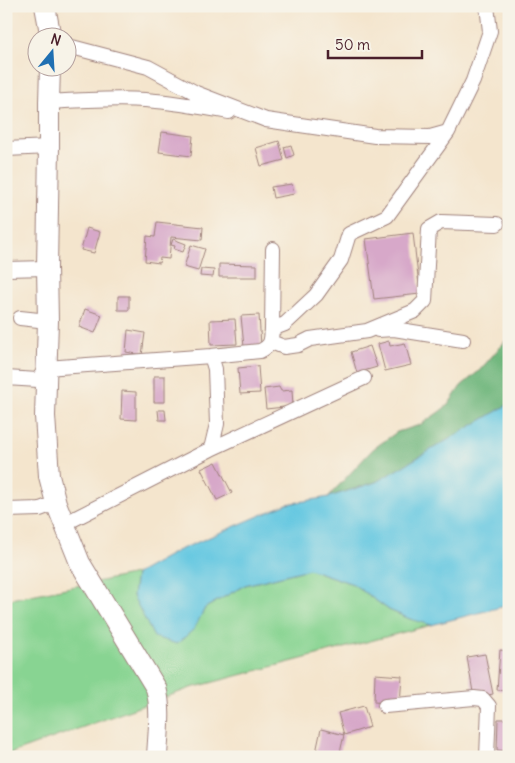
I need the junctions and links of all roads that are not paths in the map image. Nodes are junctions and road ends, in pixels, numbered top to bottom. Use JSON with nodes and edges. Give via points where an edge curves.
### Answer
{"nodes":[{"id":1,"x":487,"y":6,"type":"edge"},
{"id":2,"x":41,"y":7,"type":"edge"},
{"id":3,"x":48,"y":28,"type":"edge"},
{"id":4,"x":78,"y":49,"type":"edge"},
{"id":5,"x":50,"y":78,"type":"edge"},
{"id":6,"x":49,"y":102,"type":"junction"},
{"id":7,"x":266,"y":120,"type":"junction"},
{"id":8,"x":448,"y":132,"type":"junction"},
{"id":9,"x":49,"y":147,"type":"junction"},
{"id":10,"x":6,"y":149,"type":"edge"},
{"id":11,"x":497,"y":224,"type":"dead end"},
{"id":12,"x":273,"y":249,"type":"dead end"},
{"id":13,"x":47,"y":268,"type":"junction"},
{"id":14,"x":6,"y":269,"type":"edge"},
{"id":15,"x":20,"y":318,"type":"dead end"},
{"id":16,"x":48,"y":321,"type":"junction"},
{"id":17,"x":367,"y":331,"type":"junction"},
{"id":18,"x":272,"y":336,"type":"junction"},
{"id":19,"x":463,"y":340,"type":"dead end"},
{"id":20,"x":211,"y":356,"type":"junction"},
{"id":21,"x":46,"y":368,"type":"junction"},
{"id":22,"x":6,"y":378,"type":"edge"},
{"id":23,"x":364,"y":378,"type":"dead end"},
{"id":24,"x":211,"y":449,"type":"junction"},
{"id":25,"x":56,"y":503,"type":"junction"},
{"id":26,"x":6,"y":510,"type":"edge"},
{"id":27,"x":64,"y":524,"type":"junction"},
{"id":28,"x":385,"y":706,"type":"dead end"},
{"id":29,"x":156,"y":757,"type":"edge"},
{"id":30,"x":487,"y":757,"type":"edge"}],
"edges":[{"from":1,"to":8,"type":"street","via":[[490,31],[473,81]]},
{"from":2,"to":3,"type":"main road"},
{"from":4,"to":7,"type":"street","via":[[148,67],[196,93]]},
{"from":5,"to":6,"type":"main road"},
{"from":6,"to":7,"type":"street","via":[[146,100]]},
{"from":6,"to":9,"type":"main road"},
{"from":7,"to":8,"type":"street","via":[[375,136],[430,137]]},
{"from":8,"to":18,"type":"street","via":[[387,216],[349,234],[341,260],[316,295]]},
{"from":9,"to":10,"type":"street"},
{"from":9,"to":13,"type":"main road"},
{"from":11,"to":17,"type":"street","via":[[441,222],[429,229],[425,301],[415,311]]},
{"from":12,"to":18,"type":"street"},
{"from":13,"to":14,"type":"street"},
{"from":13,"to":16,"type":"main road"},
{"from":15,"to":16,"type":"street"},
{"from":16,"to":21,"type":"main road"},
{"from":17,"to":18,"type":"street","via":[[284,346]]},
{"from":17,"to":19,"type":"street","via":[[394,329]]},
{"from":18,"to":20,"type":"street","via":[[266,348],[260,351]]},
{"from":20,"to":21,"type":"street"},
{"from":20,"to":24,"type":"street","via":[[215,369],[217,424]]},
{"from":21,"to":22,"type":"street","via":[[38,380]]},
{"from":21,"to":25,"type":"main road","via":[[46,446]]},
{"from":23,"to":24,"type":"street"},
{"from":24,"to":27,"type":"street"},
{"from":25,"to":26,"type":"street","via":[[40,509]]},
{"from":25,"to":27,"type":"main road"},
{"from":27,"to":29,"type":"main road","via":[[80,562],[156,688],[160,710]]},
{"from":28,"to":30,"type":"street","via":[[483,698],[489,706]]}]}
